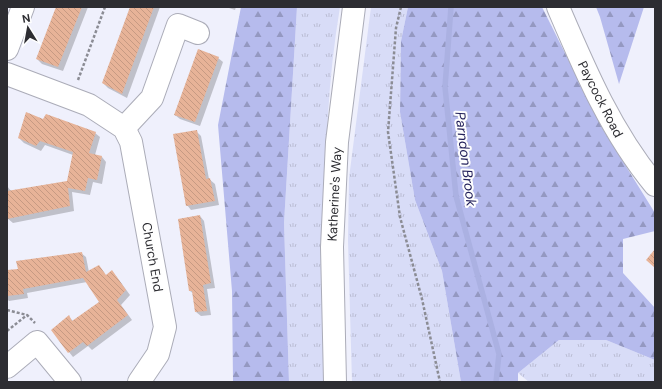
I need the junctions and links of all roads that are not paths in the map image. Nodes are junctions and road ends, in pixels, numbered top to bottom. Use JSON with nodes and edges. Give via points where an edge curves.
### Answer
{"nodes":[{"id":1,"x":22,"y":7,"type":"edge"},
{"id":2,"x":354,"y":7,"type":"edge"},
{"id":3,"x":558,"y":7,"type":"edge"},
{"id":4,"x":198,"y":33,"type":"dead end"},
{"id":5,"x":7,"y":49,"type":"edge"},
{"id":6,"x":7,"y":74,"type":"edge"},
{"id":7,"x":124,"y":128,"type":"junction"},
{"id":8,"x":655,"y":185,"type":"edge"},
{"id":9,"x":7,"y":367,"type":"edge"},
{"id":10,"x":70,"y":382,"type":"edge"},
{"id":11,"x":139,"y":382,"type":"edge"},
{"id":12,"x":335,"y":382,"type":"edge"}],
"edges":[{"from":1,"to":5,"type":"street"},
{"from":2,"to":12,"type":"street","name":"Katherine's Way","via":[[337,142],[332,247]]},
{"from":3,"to":8,"type":"street","name":"Paycock Road","via":[[583,66],[616,132]]},
{"from":4,"to":7,"type":"street","via":[[178,26],[152,98]]},
{"from":6,"to":7,"type":"street","via":[[89,104]]},
{"from":7,"to":11,"type":"street","name":"Church End","via":[[131,142],[135,161],[165,327],[158,354]]},
{"from":9,"to":10,"type":"street","via":[[38,342]]}]}
